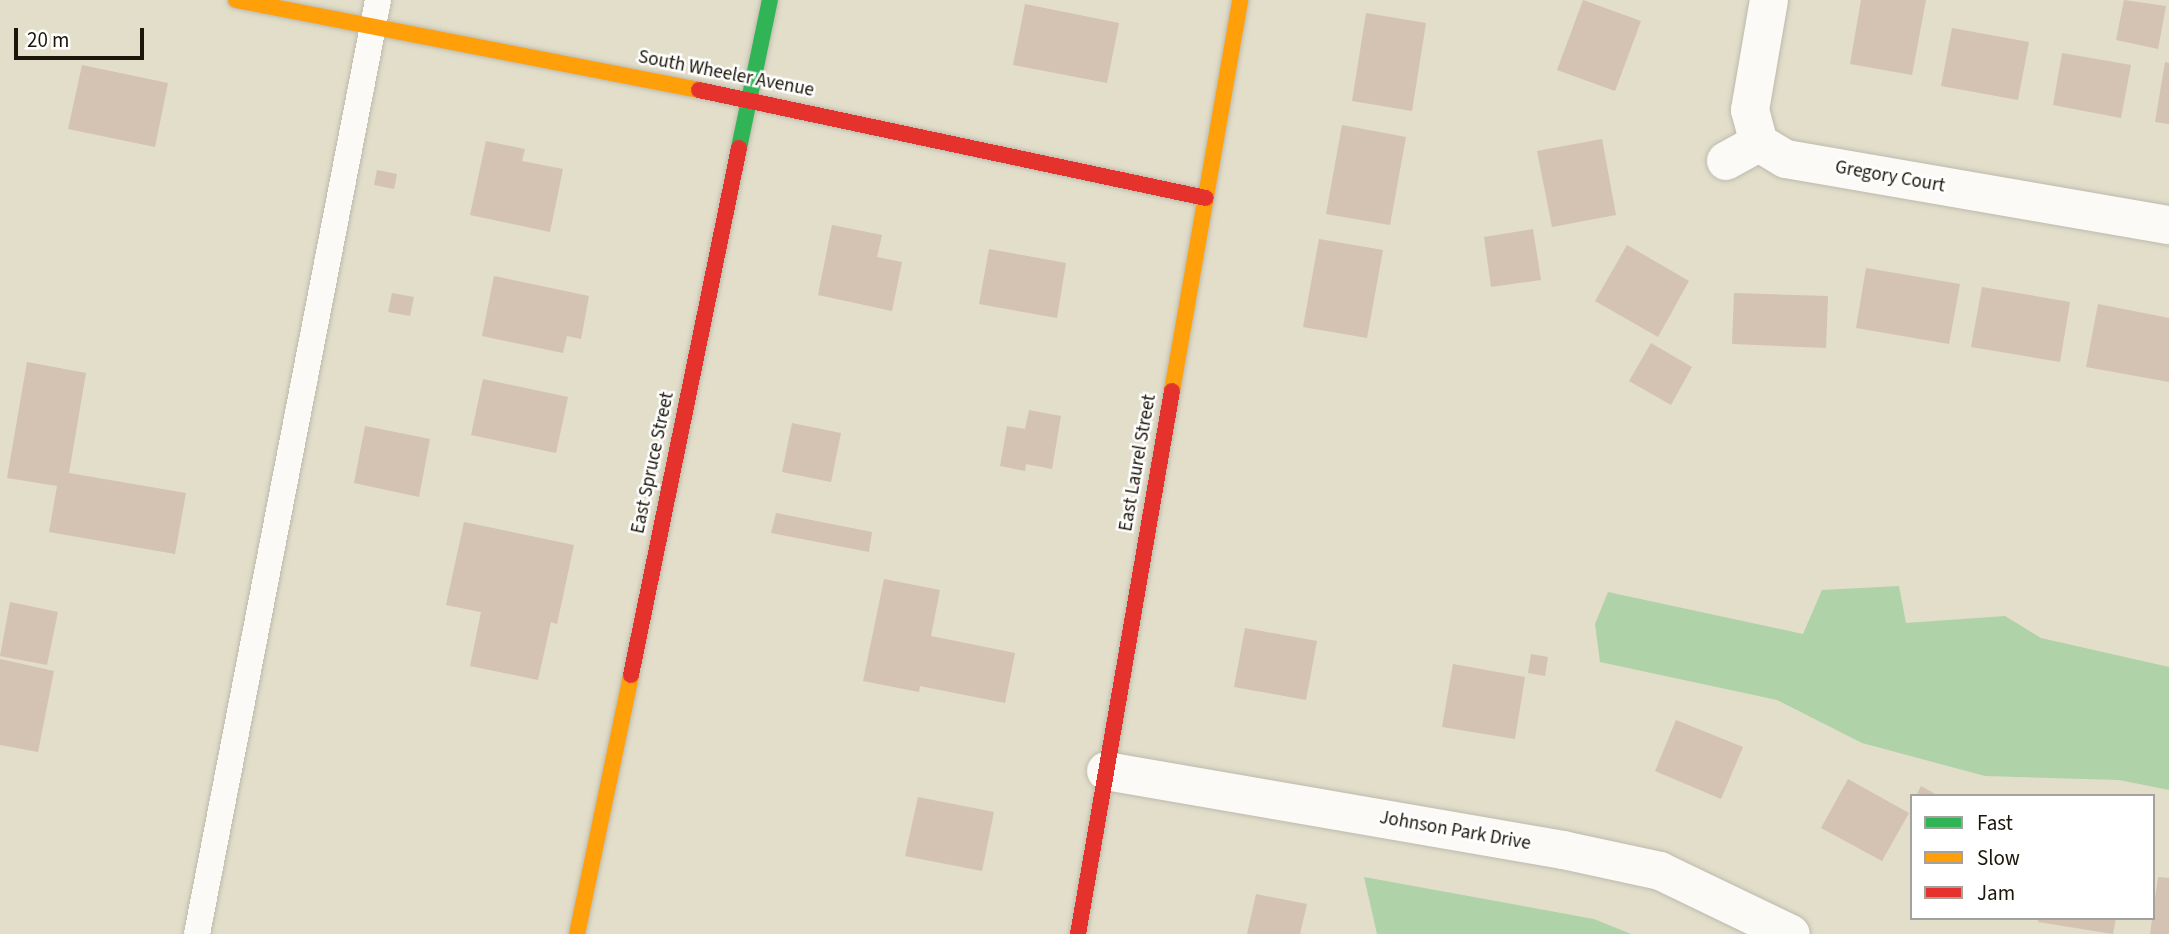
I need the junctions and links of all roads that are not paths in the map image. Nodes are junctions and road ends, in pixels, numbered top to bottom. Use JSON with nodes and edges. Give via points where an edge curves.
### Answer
{"nodes":[{"id":1,"x":236,"y":0,"type":"edge"},
{"id":2,"x":378,"y":0,"type":"edge"},
{"id":3,"x":770,"y":0,"type":"edge"},
{"id":4,"x":1240,"y":0,"type":"edge"},
{"id":5,"x":1769,"y":0,"type":"edge"},
{"id":6,"x":372,"y":28,"type":"junction"},
{"id":7,"x":750,"y":100,"type":"junction"},
{"id":8,"x":1759,"y":143,"type":"junction"},
{"id":9,"x":1726,"y":161,"type":"dead end"},
{"id":10,"x":1206,"y":198,"type":"junction"},
{"id":11,"x":2169,"y":225,"type":"edge"},
{"id":12,"x":1106,"y":771,"type":"junction"},
{"id":13,"x":197,"y":934,"type":"edge"},
{"id":14,"x":577,"y":934,"type":"edge"},
{"id":15,"x":1078,"y":934,"type":"edge"},
{"id":16,"x":1791,"y":934,"type":"edge"}],
"edges":[{"from":1,"to":6,"type":"street","name":"South Wheeler Avenue"},
{"from":2,"to":6,"type":"lane"},
{"from":3,"to":7,"type":"street","name":"East Spruce Street"},
{"from":4,"to":10,"type":"street","name":"East Laurel Street"},
{"from":5,"to":8,"type":"street","via":[[1750,110]]},
{"from":6,"to":7,"type":"street","name":"South Wheeler Avenue"},
{"from":6,"to":13,"type":"lane"},
{"from":7,"to":10,"type":"street","name":"South Wheeler Avenue"},
{"from":7,"to":14,"type":"street","name":"East Spruce Street"},
{"from":8,"to":9,"type":"street"},
{"from":8,"to":11,"type":"street","name":"Gregory Court","via":[[1786,159]]},
{"from":10,"to":12,"type":"street","name":"East Laurel Street"},
{"from":12,"to":15,"type":"street","name":"East Laurel Street"},
{"from":12,"to":16,"type":"street","name":"Johnson Park Drive","via":[[1549,847],[1660,871],[1748,909]]}]}
